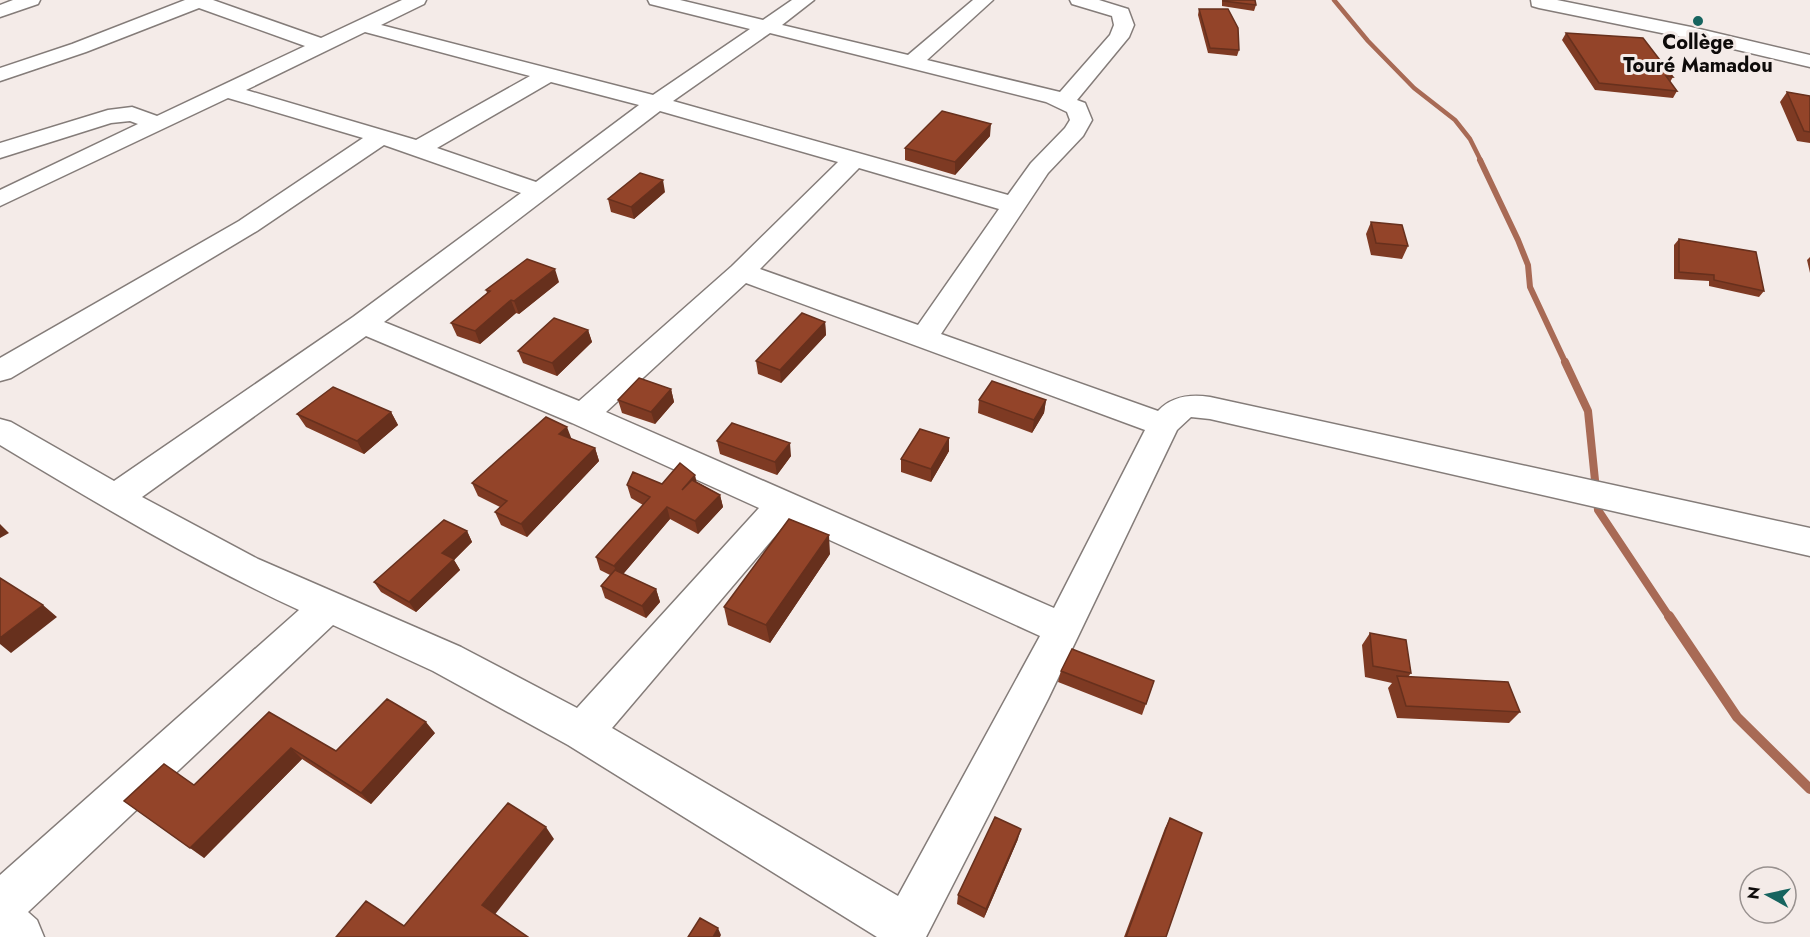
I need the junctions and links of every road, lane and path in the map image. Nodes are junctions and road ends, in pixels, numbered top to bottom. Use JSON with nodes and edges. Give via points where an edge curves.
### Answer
{"nodes":[{"id":1,"x":31,"y":0,"type":"edge"},
{"id":2,"x":199,"y":0,"type":"edge"},
{"id":3,"x":417,"y":0,"type":"edge"},
{"id":4,"x":657,"y":0,"type":"edge"},
{"id":5,"x":806,"y":0,"type":"edge"},
{"id":6,"x":984,"y":0,"type":"edge"},
{"id":7,"x":1079,"y":0,"type":"edge"},
{"id":8,"x":1539,"y":2,"type":"edge"},
{"id":9,"x":0,"y":11,"type":"edge"},
{"id":10,"x":364,"y":26,"type":"junction"},
{"id":11,"x":766,"y":26,"type":"junction"},
{"id":12,"x":322,"y":45,"type":"junction"},
{"id":13,"x":1810,"y":61,"type":"edge"},
{"id":14,"x":912,"y":62,"type":"junction"},
{"id":15,"x":549,"y":74,"type":"junction"},
{"id":16,"x":0,"y":75,"type":"edge"},
{"id":17,"x":227,"y":91,"type":"junction"},
{"id":18,"x":1065,"y":100,"type":"junction"},
{"id":19,"x":656,"y":103,"type":"junction"},
{"id":20,"x":158,"y":124,"type":"junction"},
{"id":21,"x":381,"y":136,"type":"junction"},
{"id":22,"x":418,"y":149,"type":"junction"},
{"id":23,"x":0,"y":151,"type":"edge"},
{"id":24,"x":855,"y":159,"type":"junction"},
{"id":25,"x":538,"y":191,"type":"junction"},
{"id":26,"x":0,"y":199,"type":"edge"},
{"id":27,"x":1014,"y":206,"type":"junction"},
{"id":28,"x":741,"y":272,"type":"junction"},
{"id":29,"x":363,"y":324,"type":"junction"},
{"id":30,"x":924,"y":338,"type":"junction"},
{"id":31,"x":0,"y":371,"type":"edge"},
{"id":32,"x":583,"y":415,"type":"junction"},
{"id":33,"x":1164,"y":425,"type":"junction"},
{"id":34,"x":0,"y":430,"type":"edge"},
{"id":35,"x":115,"y":498,"type":"junction"},
{"id":36,"x":784,"y":503,"type":"junction"},
{"id":37,"x":1810,"y":542,"type":"edge"},
{"id":38,"x":327,"y":607,"type":"junction"},
{"id":39,"x":1063,"y":629,"type":"junction"},
{"id":40,"x":582,"y":732,"type":"junction"},
{"id":41,"x":0,"y":906,"type":"edge"},
{"id":42,"x":0,"y":918,"type":"edge"},
{"id":43,"x":904,"y":932,"type":"edge"},
{"id":44,"x":20,"y":937,"type":"edge"}],
"edges":[{"from":1,"to":9,"type":"street"},
{"from":2,"to":12,"type":"street"},
{"from":2,"to":16,"type":"street"},
{"from":3,"to":10,"type":"street"},
{"from":4,"to":11,"type":"street"},
{"from":5,"to":11,"type":"street"},
{"from":6,"to":14,"type":"street"},
{"from":7,"to":18,"type":"street","via":[[1121,13],[1124,25],[1119,37]]},
{"from":8,"to":13,"type":"street"},
{"from":10,"to":12,"type":"street"},
{"from":10,"to":15,"type":"street"},
{"from":11,"to":14,"type":"street"},
{"from":11,"to":19,"type":"street"},
{"from":12,"to":17,"type":"street"},
{"from":14,"to":18,"type":"street"},
{"from":15,"to":19,"type":"street"},
{"from":15,"to":22,"type":"street"},
{"from":17,"to":20,"type":"street"},
{"from":17,"to":21,"type":"street"},
{"from":18,"to":27,"type":"street","via":[[1077,108],[1081,120],[1039,168]]},
{"from":19,"to":24,"type":"street"},
{"from":19,"to":25,"type":"street"},
{"from":20,"to":23,"type":"street","via":[[132,114],[108,117]]},
{"from":20,"to":26,"type":"street"},
{"from":21,"to":22,"type":"street"},
{"from":21,"to":31,"type":"street","via":[[248,226]]},
{"from":22,"to":25,"type":"street"},
{"from":24,"to":27,"type":"street"},
{"from":24,"to":28,"type":"street"},
{"from":25,"to":29,"type":"street"},
{"from":27,"to":30,"type":"street"},
{"from":28,"to":30,"type":"street"},
{"from":28,"to":32,"type":"street"},
{"from":29,"to":32,"type":"street"},
{"from":29,"to":35,"type":"street"},
{"from":30,"to":33,"type":"street"},
{"from":32,"to":36,"type":"street"},
{"from":33,"to":37,"type":"street","via":[[1181,408],[1210,408]]},
{"from":33,"to":39,"type":"street"},
{"from":34,"to":35,"type":"street"},
{"from":35,"to":38,"type":"street","via":[[245,569]]},
{"from":36,"to":39,"type":"street"},
{"from":36,"to":40,"type":"street"},
{"from":38,"to":40,"type":"street","via":[[447,659]]},
{"from":38,"to":41,"type":"street"},
{"from":39,"to":43,"type":"street"},
{"from":40,"to":43,"type":"street"},
{"from":42,"to":44,"type":"street"}]}
